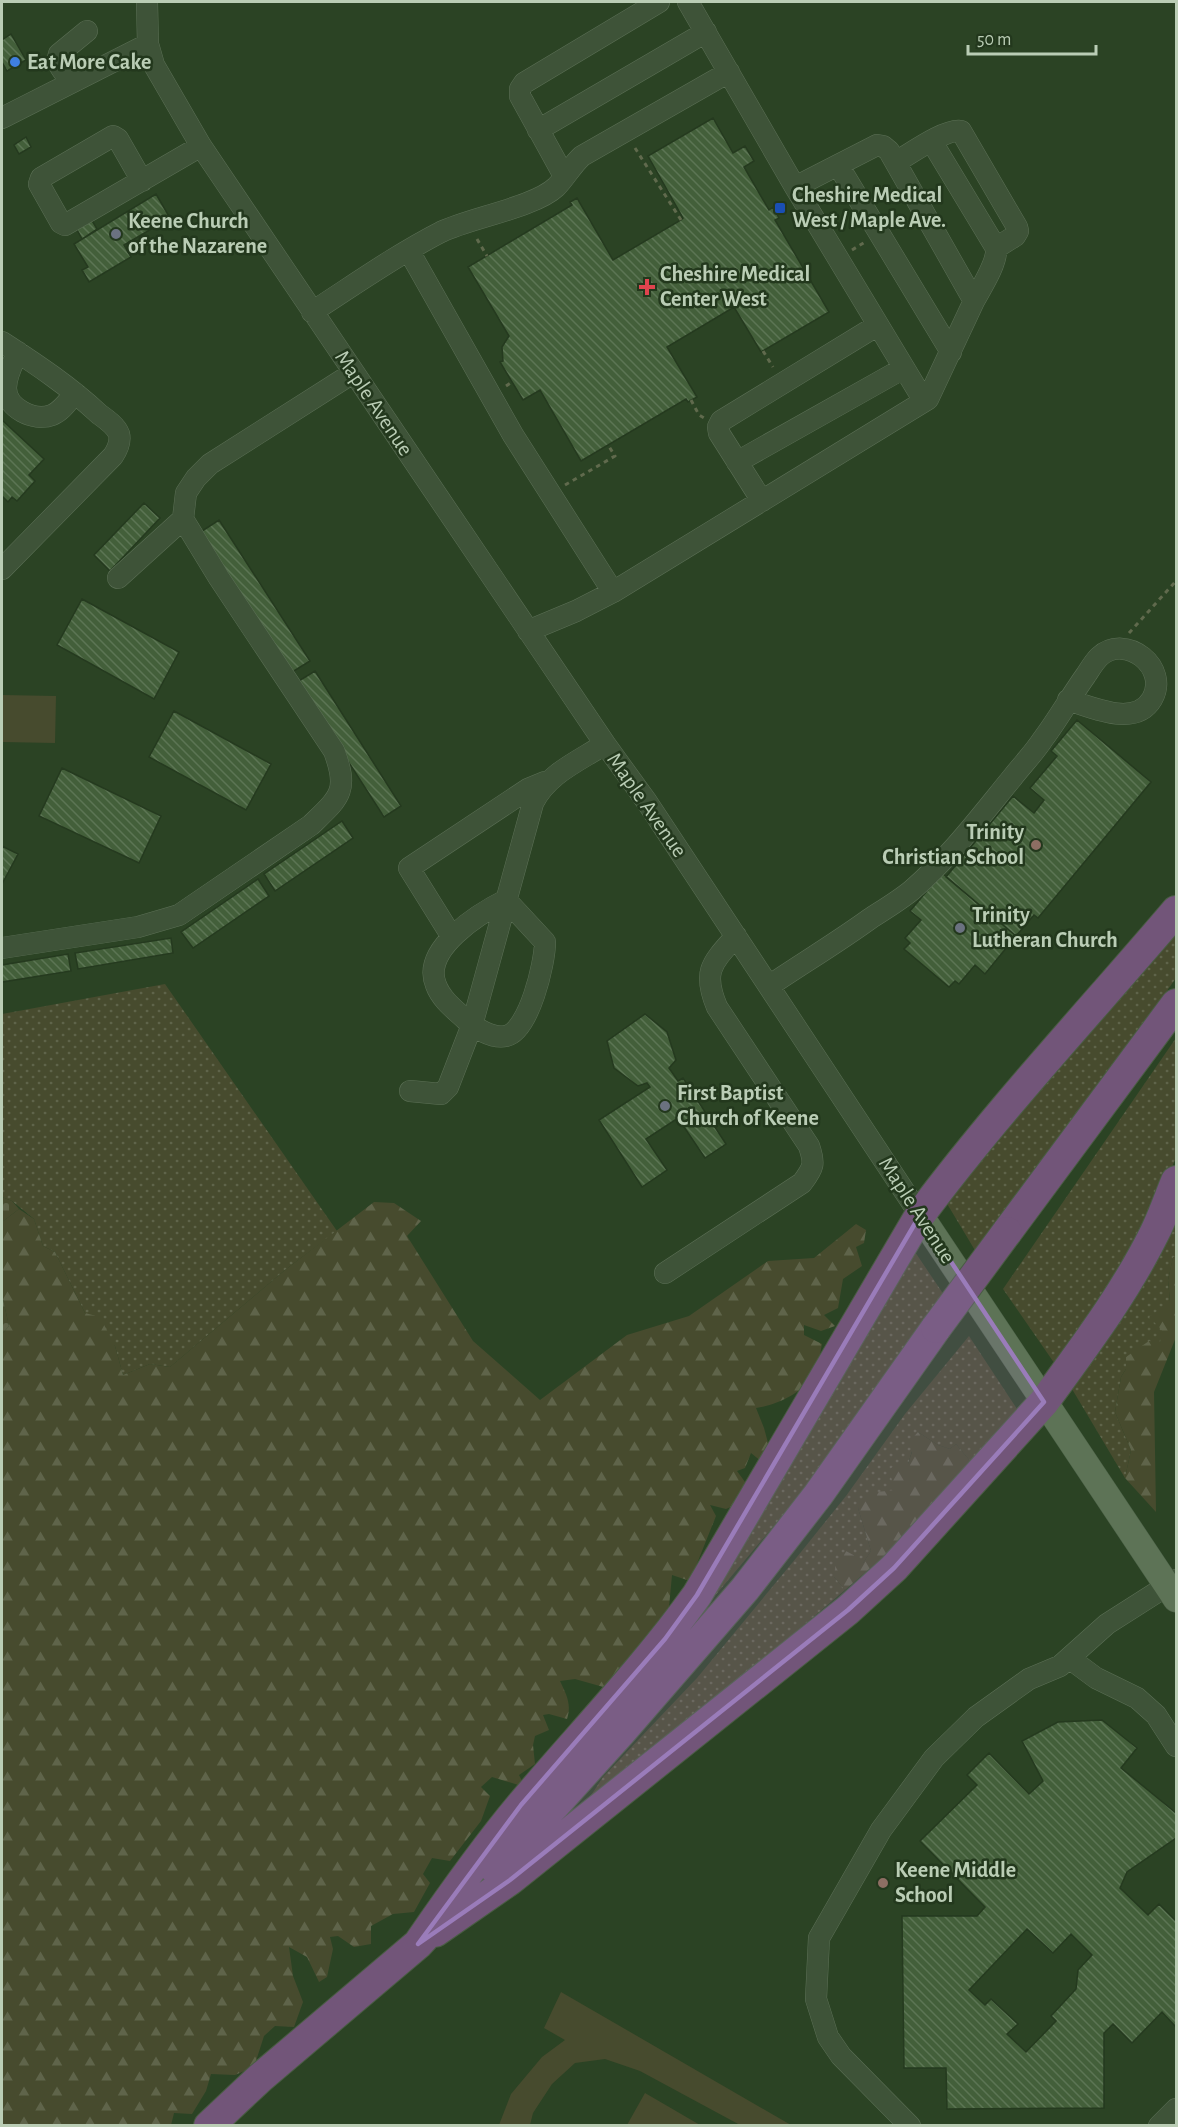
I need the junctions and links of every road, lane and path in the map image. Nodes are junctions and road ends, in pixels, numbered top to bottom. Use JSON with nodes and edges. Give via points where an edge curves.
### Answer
{"nodes":[{"id":1,"x":147,"y":2,"type":"edge"},
{"id":2,"x":659,"y":2,"type":"edge"},
{"id":3,"x":688,"y":2,"type":"edge"},
{"id":4,"x":87,"y":31,"type":"dead end"},
{"id":5,"x":705,"y":32,"type":"junction"},
{"id":6,"x":147,"y":44,"type":"junction"},
{"id":7,"x":729,"y":72,"type":"junction"},
{"id":8,"x":71,"y":81,"type":"junction"},
{"id":9,"x":2,"y":118,"type":"edge"},
{"id":10,"x":538,"y":130,"type":"junction"},
{"id":11,"x":932,"y":142,"type":"junction"},
{"id":12,"x":201,"y":146,"type":"junction"},
{"id":13,"x":639,"y":153,"type":"dead end"},
{"id":14,"x":896,"y":162,"type":"junction"},
{"id":15,"x":838,"y":165,"type":"junction"},
{"id":16,"x":564,"y":176,"type":"junction"},
{"id":17,"x":142,"y":181,"type":"junction"},
{"id":18,"x":795,"y":187,"type":"junction"},
{"id":19,"x":913,"y":214,"type":"dead end"},
{"id":20,"x":681,"y":220,"type":"dead end"},
{"id":21,"x":888,"y":229,"type":"dead end"},
{"id":22,"x":996,"y":248,"type":"junction"},
{"id":23,"x":409,"y":251,"type":"junction"},
{"id":24,"x":974,"y":301,"type":"junction"},
{"id":25,"x":312,"y":312,"type":"junction"},
{"id":26,"x":878,"y":325,"type":"junction"},
{"id":27,"x":10,"y":347,"type":"edge"},
{"id":28,"x":763,"y":351,"type":"dead end"},
{"id":29,"x":951,"y":352,"type":"junction"},
{"id":30,"x":771,"y":364,"type":"dead end"},
{"id":31,"x":904,"y":368,"type":"junction"},
{"id":32,"x":353,"y":373,"type":"junction"},
{"id":33,"x":75,"y":393,"type":"junction"},
{"id":34,"x":924,"y":401,"type":"junction"},
{"id":35,"x":608,"y":445,"type":"dead end"},
{"id":36,"x":737,"y":462,"type":"junction"},
{"id":37,"x":550,"y":494,"type":"junction"},
{"id":38,"x":762,"y":501,"type":"junction"},
{"id":39,"x":183,"y":519,"type":"junction"},
{"id":40,"x":2,"y":569,"type":"edge"},
{"id":41,"x":118,"y":579,"type":"dead end"},
{"id":42,"x":1176,"y":581,"type":"edge"},
{"id":43,"x":613,"y":592,"type":"junction"},
{"id":44,"x":528,"y":630,"type":"junction"},
{"id":45,"x":1116,"y":650,"type":"junction"},
{"id":46,"x":1068,"y":700,"type":"junction"},
{"id":47,"x":605,"y":744,"type":"junction"},
{"id":48,"x":548,"y":781,"type":"junction"},
{"id":49,"x":506,"y":900,"type":"junction"},
{"id":50,"x":1176,"y":911,"type":"edge"},
{"id":51,"x":736,"y":936,"type":"junction"},
{"id":52,"x":452,"y":937,"type":"junction"},
{"id":53,"x":2,"y":948,"type":"edge"},
{"id":54,"x":769,"y":986,"type":"junction"},
{"id":55,"x":1176,"y":1004,"type":"edge"},
{"id":56,"x":472,"y":1025,"type":"junction"},
{"id":57,"x":410,"y":1091,"type":"dead end"},
{"id":58,"x":1176,"y":1181,"type":"edge"},
{"id":59,"x":920,"y":1215,"type":"junction"},
{"id":60,"x":665,"y":1273,"type":"dead end"},
{"id":61,"x":1044,"y":1402,"type":"junction"},
{"id":62,"x":1173,"y":1588,"type":"edge"},
{"id":63,"x":1076,"y":1652,"type":"junction"},
{"id":64,"x":1176,"y":1746,"type":"edge"},
{"id":65,"x":418,"y":1944,"type":"junction"},
{"id":66,"x":1176,"y":2109,"type":"edge"},
{"id":67,"x":209,"y":2126,"type":"edge"},
{"id":68,"x":910,"y":2126,"type":"edge"},
{"id":69,"x":1159,"y":2126,"type":"edge"}],
"edges":[{"from":1,"to":6,"type":"street","name":"Maple Avenue"},
{"from":2,"to":10,"type":"street","via":[[524,83],[520,96]]},
{"from":3,"to":5,"type":"street"},
{"from":4,"to":8,"type":"street","via":[[57,59]]},
{"from":5,"to":7,"type":"street"},
{"from":5,"to":10,"type":"street"},
{"from":6,"to":8,"type":"street"},
{"from":6,"to":12,"type":"street","name":"Maple Avenue","via":[[154,64]]},
{"from":7,"to":16,"type":"street","via":[[582,156]]},
{"from":7,"to":18,"type":"street"},
{"from":8,"to":9,"type":"street"},
{"from":10,"to":16,"type":"street"},
{"from":11,"to":14,"type":"street"},
{"from":11,"to":22,"type":"street"},
{"from":11,"to":22,"type":"street","via":[[956,130],[965,135],[1017,227],[1014,236]]},
{"from":12,"to":17,"type":"street"},
{"from":12,"to":25,"type":"street","name":"Maple Avenue"},
{"from":13,"to":20,"type":"path"},
{"from":14,"to":15,"type":"street","via":[[889,151],[876,145]]},
{"from":14,"to":24,"type":"street"},
{"from":15,"to":18,"type":"street"},
{"from":15,"to":29,"type":"street"},
{"from":16,"to":23,"type":"street","via":[[543,196],[460,224]]},
{"from":17,"to":17,"type":"street","via":[[65,225],[39,184],[41,178],[113,136]]},
{"from":18,"to":26,"type":"street"},
{"from":19,"to":21,"type":"path"},
{"from":22,"to":24,"type":"street","via":[[994,261]]},
{"from":23,"to":25,"type":"street"},
{"from":23,"to":37,"type":"street"},
{"from":24,"to":29,"type":"street"},
{"from":25,"to":32,"type":"street","name":"Maple Avenue"},
{"from":26,"to":31,"type":"street"},
{"from":26,"to":36,"type":"street","via":[[721,421],[719,433]]},
{"from":27,"to":33,"type":"street"},
{"from":27,"to":33,"type":"street","via":[[6,388],[17,408],[35,417],[50,416],[61,410]]},
{"from":28,"to":30,"type":"path"},
{"from":29,"to":34,"type":"street","via":[[931,396]]},
{"from":31,"to":34,"type":"street"},
{"from":31,"to":36,"type":"street"},
{"from":32,"to":39,"type":"street","via":[[210,464],[186,493]]},
{"from":32,"to":44,"type":"street","name":"Maple Avenue"},
{"from":33,"to":40,"type":"street","via":[[113,426],[119,435],[119,446]]},
{"from":34,"to":38,"type":"street"},
{"from":35,"to":37,"type":"path","via":[[615,456]]},
{"from":36,"to":38,"type":"street"},
{"from":37,"to":43,"type":"street"},
{"from":38,"to":43,"type":"street"},
{"from":39,"to":41,"type":"street"},
{"from":39,"to":53,"type":"street","via":[[334,751],[341,771],[340,793],[311,825],[178,915],[138,927]]},
{"from":42,"to":45,"type":"path"},
{"from":43,"to":44,"type":"street"},
{"from":44,"to":47,"type":"street","name":"Maple Avenue"},
{"from":45,"to":46,"type":"street","via":[[1099,657]]},
{"from":45,"to":46,"type":"street","via":[[1137,652],[1153,668],[1157,684],[1146,707],[1124,714]]},
{"from":46,"to":54,"type":"street","via":[[1043,740],[927,876]]},
{"from":47,"to":48,"type":"street"},
{"from":47,"to":51,"type":"street","name":"Maple Avenue"},
{"from":48,"to":49,"type":"street","via":[[533,803]]},
{"from":48,"to":52,"type":"street","via":[[528,789],[409,868]]},
{"from":49,"to":52,"type":"street","via":[[482,912]]},
{"from":49,"to":56,"type":"street"},
{"from":49,"to":56,"type":"street","via":[[545,942],[542,964],[518,1029],[507,1036],[494,1036]]},
{"from":50,"to":59,"type":"highway","via":[[1027,1083]]},
{"from":51,"to":54,"type":"street","name":"Maple Avenue"},
{"from":51,"to":60,"type":"street","via":[[714,961],[710,989],[717,1007],[809,1146],[814,1162],[802,1183]]},
{"from":52,"to":56,"type":"street","via":[[440,953],[434,982],[439,993]]},
{"from":54,"to":59,"type":"street","name":"Maple Avenue"},
{"from":55,"to":65,"type":"highway","bridge":true,"via":[[936,1328],[818,1495],[745,1589],[555,1805]]},
{"from":56,"to":57,"type":"street","via":[[448,1088],[441,1094]]},
{"from":58,"to":61,"type":"highway","via":[[1127,1284]]},
{"from":59,"to":61,"type":"main road","name":"Maple Avenue"},
{"from":59,"to":65,"type":"highway","via":[[697,1595],[665,1640],[521,1805]]},
{"from":61,"to":62,"type":"main road","name":"Maple Avenue"},
{"from":61,"to":65,"type":"highway","via":[[894,1568],[848,1610],[510,1880]]},
{"from":62,"to":63,"type":"street","via":[[1107,1623]]},
{"from":63,"to":64,"type":"street","via":[[1096,1678],[1137,1698],[1156,1715]]},
{"from":63,"to":68,"type":"street","via":[[1060,1666],[1029,1679],[976,1717],[934,1758],[881,1830],[819,1938],[816,1999],[828,2037]]},
{"from":65,"to":67,"type":"highway"},
{"from":66,"to":69,"type":"street"}]}
